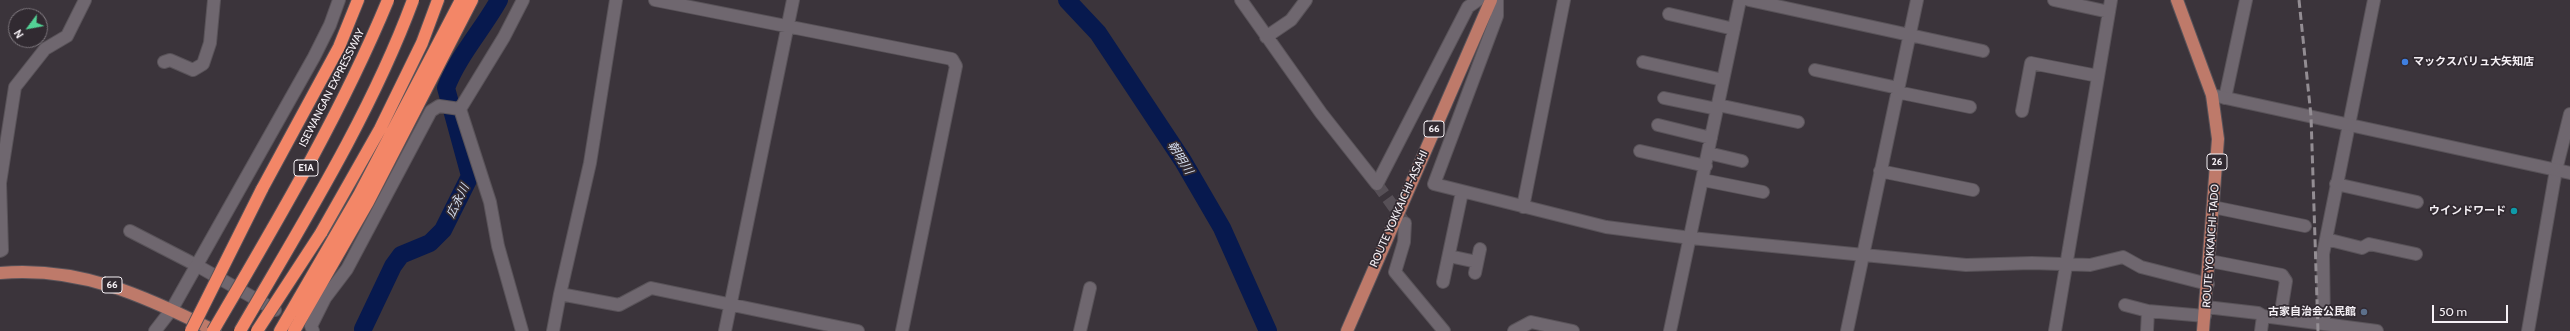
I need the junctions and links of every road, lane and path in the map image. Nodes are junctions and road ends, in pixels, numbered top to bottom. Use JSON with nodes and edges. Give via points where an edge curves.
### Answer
{"nodes":[{"id":1,"x":86,"y":0,"type":"edge"},
{"id":2,"x":214,"y":0,"type":"edge"},
{"id":3,"x":340,"y":0,"type":"edge"},
{"id":4,"x":358,"y":0,"type":"edge"},
{"id":5,"x":388,"y":0,"type":"edge"},
{"id":6,"x":413,"y":0,"type":"edge"},
{"id":7,"x":438,"y":0,"type":"edge"},
{"id":8,"x":461,"y":0,"type":"edge"},
{"id":9,"x":472,"y":0,"type":"edge"},
{"id":10,"x":523,"y":0,"type":"edge"},
{"id":11,"x":616,"y":0,"type":"edge"},
{"id":12,"x":655,"y":0,"type":"edge"},
{"id":13,"x":793,"y":0,"type":"edge"},
{"id":14,"x":1241,"y":0,"type":"edge"},
{"id":15,"x":1306,"y":0,"type":"edge"},
{"id":16,"x":1478,"y":0,"type":"edge"},
{"id":17,"x":1491,"y":0,"type":"edge"},
{"id":18,"x":1497,"y":0,"type":"edge"},
{"id":19,"x":1564,"y":0,"type":"edge"},
{"id":20,"x":1740,"y":0,"type":"edge"},
{"id":21,"x":1748,"y":0,"type":"edge"},
{"id":22,"x":1917,"y":0,"type":"edge"},
{"id":23,"x":2054,"y":0,"type":"edge"},
{"id":24,"x":2177,"y":0,"type":"edge"},
{"id":25,"x":2246,"y":0,"type":"edge"},
{"id":26,"x":2374,"y":0,"type":"edge"},
{"id":27,"x":2110,"y":6,"type":"edge"},
{"id":28,"x":1669,"y":14,"type":"dead end"},
{"id":29,"x":788,"y":26,"type":"junction"},
{"id":30,"x":1734,"y":29,"type":"junction"},
{"id":31,"x":1909,"y":34,"type":"junction"},
{"id":32,"x":1266,"y":37,"type":"junction"},
{"id":33,"x":1983,"y":51,"type":"dead end"},
{"id":34,"x":164,"y":62,"type":"dead end"},
{"id":35,"x":1643,"y":62,"type":"dead end"},
{"id":36,"x":1815,"y":70,"type":"dead end"},
{"id":37,"x":2098,"y":76,"type":"junction"},
{"id":38,"x":1723,"y":80,"type":"junction"},
{"id":39,"x":1897,"y":90,"type":"junction"},
{"id":40,"x":2212,"y":95,"type":"junction"},
{"id":41,"x":1664,"y":98,"type":"dead end"},
{"id":42,"x":2225,"y":98,"type":"junction"},
{"id":43,"x":1718,"y":107,"type":"junction"},
{"id":44,"x":1970,"y":107,"type":"dead end"},
{"id":45,"x":460,"y":109,"type":"junction"},
{"id":46,"x":2022,"y":111,"type":"dead end"},
{"id":47,"x":2570,"y":114,"type":"edge"},
{"id":48,"x":1798,"y":122,"type":"dead end"},
{"id":49,"x":1658,"y":125,"type":"dead end"},
{"id":50,"x":2347,"y":125,"type":"junction"},
{"id":51,"x":1711,"y":138,"type":"junction"},
{"id":52,"x":1640,"y":151,"type":"dead end"},
{"id":53,"x":1708,"y":153,"type":"junction"},
{"id":54,"x":1742,"y":161,"type":"dead end"},
{"id":55,"x":1706,"y":166,"type":"junction"},
{"id":56,"x":2556,"y":170,"type":"junction"},
{"id":57,"x":1880,"y":171,"type":"junction"},
{"id":58,"x":2570,"y":173,"type":"edge"},
{"id":59,"x":1703,"y":180,"type":"junction"},
{"id":60,"x":2336,"y":184,"type":"junction"},
{"id":61,"x":1973,"y":190,"type":"dead end"},
{"id":62,"x":1462,"y":192,"type":"junction"},
{"id":63,"x":1763,"y":192,"type":"dead end"},
{"id":64,"x":2417,"y":202,"type":"dead end"},
{"id":65,"x":1524,"y":207,"type":"junction"},
{"id":66,"x":2214,"y":207,"type":"junction"},
{"id":67,"x":1405,"y":223,"type":"tunnel mouth"},
{"id":68,"x":2304,"y":226,"type":"dead end"},
{"id":69,"x":130,"y":231,"type":"dead end"},
{"id":70,"x":1691,"y":238,"type":"junction"},
{"id":71,"x":2326,"y":240,"type":"junction"},
{"id":72,"x":1480,"y":249,"type":"dead end"},
{"id":73,"x":0,"y":251,"type":"edge"},
{"id":74,"x":1864,"y":254,"type":"junction"},
{"id":75,"x":2416,"y":254,"type":"dead end"},
{"id":76,"x":1449,"y":256,"type":"junction"},
{"id":77,"x":2210,"y":261,"type":"junction"},
{"id":78,"x":2066,"y":264,"type":"junction"},
{"id":79,"x":196,"y":265,"type":"junction"},
{"id":80,"x":0,"y":273,"type":"edge"},
{"id":81,"x":1444,"y":282,"type":"dead end"},
{"id":82,"x":2208,"y":284,"type":"junction"},
{"id":83,"x":1090,"y":288,"type":"dead end"},
{"id":84,"x":560,"y":294,"type":"junction"},
{"id":85,"x":320,"y":296,"type":"junction"},
{"id":86,"x":730,"y":304,"type":"junction"},
{"id":87,"x":2125,"y":304,"type":"dead end"},
{"id":88,"x":172,"y":309,"type":"junction"},
{"id":89,"x":275,"y":310,"type":"dead end"},
{"id":90,"x":2148,"y":311,"type":"junction"},
{"id":91,"x":2206,"y":311,"type":"junction"},
{"id":92,"x":2263,"y":316,"type":"junction"},
{"id":93,"x":2280,"y":318,"type":"junction"},
{"id":94,"x":2324,"y":324,"type":"junction"},
{"id":95,"x":154,"y":331,"type":"edge"},
{"id":96,"x":191,"y":331,"type":"edge"},
{"id":97,"x":214,"y":331,"type":"edge"},
{"id":98,"x":240,"y":331,"type":"edge"},
{"id":99,"x":257,"y":331,"type":"edge"},
{"id":100,"x":280,"y":331,"type":"edge"},
{"id":101,"x":294,"y":331,"type":"edge"},
{"id":102,"x":313,"y":331,"type":"edge"},
{"id":103,"x":522,"y":331,"type":"edge"},
{"id":104,"x":553,"y":331,"type":"edge"},
{"id":105,"x":725,"y":331,"type":"edge"},
{"id":106,"x":858,"y":331,"type":"edge"},
{"id":107,"x":902,"y":331,"type":"edge"},
{"id":108,"x":1080,"y":331,"type":"edge"},
{"id":109,"x":1347,"y":331,"type":"edge"},
{"id":110,"x":1444,"y":331,"type":"edge"},
{"id":111,"x":1514,"y":331,"type":"edge"},
{"id":112,"x":1573,"y":331,"type":"edge"},
{"id":113,"x":1670,"y":331,"type":"edge"},
{"id":114,"x":1847,"y":331,"type":"edge"},
{"id":115,"x":2055,"y":331,"type":"edge"},
{"id":116,"x":2147,"y":331,"type":"edge"},
{"id":117,"x":2203,"y":331,"type":"edge"},
{"id":118,"x":2261,"y":331,"type":"edge"},
{"id":119,"x":2377,"y":331,"type":"edge"},
{"id":120,"x":2528,"y":331,"type":"edge"}],
"edges":[{"from":1,"to":73,"type":"street","via":[[68,36],[44,49],[15,87],[0,183]]},
{"from":2,"to":34,"type":"street","via":[[210,43],[203,64],[193,70],[170,60]]},
{"from":3,"to":79,"type":"street","via":[[314,57]]},
{"from":4,"to":96,"type":"highway","bridge":true,"via":[[338,47],[236,239]]},
{"from":5,"to":97,"type":"highway","name":"ISEWANGAN EXPRESSWAY","number":"E1A","bridge":true,"via":[[338,110]]},
{"from":6,"to":98,"type":"highway","number":"E1A","bridge":true,"via":[[357,123]]},
{"from":7,"to":99,"type":"highway","bridge":true,"via":[[422,44],[355,176],[289,285]]},
{"from":8,"to":100,"type":"highway","via":[[359,195]]},
{"from":9,"to":85,"type":"highway"},
{"from":10,"to":45,"type":"street","via":[[504,37]]},
{"from":11,"to":84,"type":"street","via":[[590,163]]},
{"from":12,"to":29,"type":"street"},
{"from":13,"to":29,"type":"street"},
{"from":14,"to":32,"type":"street"},
{"from":15,"to":32,"type":"street","via":[[1291,20]]},
{"from":16,"to":32,"type":"street","via":[[1468,7],[1377,184]]},
{"from":17,"to":109,"type":"main road","name":"ROUTE YOKKAICHI-ASAHI","number":"66"},
{"from":18,"to":62,"type":"street","via":[[1497,16],[1434,184]]},
{"from":19,"to":65,"type":"street"},
{"from":20,"to":30,"type":"street"},
{"from":21,"to":31,"type":"street"},
{"from":22,"to":31,"type":"street"},
{"from":23,"to":27,"type":"street"},
{"from":24,"to":40,"type":"main road","name":"ROUTE YOKKAICHI-TADO","number":"26"},
{"from":25,"to":42,"type":"street"},
{"from":26,"to":50,"type":"street"},
{"from":27,"to":37,"type":"street"},
{"from":28,"to":30,"type":"street"},
{"from":29,"to":86,"type":"street"},
{"from":29,"to":107,"type":"street","via":[[952,59],[956,66]]},
{"from":30,"to":38,"type":"street"},
{"from":31,"to":33,"type":"street"},
{"from":31,"to":39,"type":"street"},
{"from":35,"to":38,"type":"street"},
{"from":36,"to":39,"type":"street"},
{"from":37,"to":46,"type":"street","via":[[2031,63]]},
{"from":37,"to":78,"type":"street"},
{"from":38,"to":43,"type":"street"},
{"from":39,"to":44,"type":"street"},
{"from":39,"to":57,"type":"street"},
{"from":40,"to":42,"type":"street"},
{"from":40,"to":66,"type":"main road","name":"ROUTE YOKKAICHI-TADO","number":"26","via":[[2218,139]]},
{"from":41,"to":43,"type":"street"},
{"from":42,"to":50,"type":"street"},
{"from":43,"to":48,"type":"street"},
{"from":43,"to":51,"type":"street"},
{"from":45,"to":85,"type":"street","via":[[439,106],[431,111],[347,269]]},
{"from":45,"to":103,"type":"street","via":[[490,202],[498,246]]},
{"from":47,"to":56,"type":"street"},
{"from":49,"to":51,"type":"street"},
{"from":50,"to":56,"type":"street"},
{"from":50,"to":60,"type":"street"},
{"from":51,"to":53,"type":"street"},
{"from":52,"to":55,"type":"street"},
{"from":53,"to":54,"type":"street"},
{"from":53,"to":55,"type":"street"},
{"from":55,"to":59,"type":"street"},
{"from":56,"to":58,"type":"street"},
{"from":56,"to":120,"type":"street"},
{"from":57,"to":61,"type":"street"},
{"from":57,"to":74,"type":"street"},
{"from":59,"to":63,"type":"street"},
{"from":59,"to":70,"type":"street"},
{"from":60,"to":64,"type":"street"},
{"from":60,"to":71,"type":"street"},
{"from":62,"to":65,"type":"street"},
{"from":62,"to":76,"type":"street"},
{"from":65,"to":70,"type":"street","via":[[1606,227]]},
{"from":66,"to":68,"type":"street"},
{"from":66,"to":77,"type":"main road","name":"ROUTE YOKKAICHI-TADO","number":"26"},
{"from":67,"to":110,"type":"street","via":[[1404,242],[1395,272]]},
{"from":69,"to":79,"type":"street"},
{"from":70,"to":74,"type":"street"},
{"from":70,"to":113,"type":"street"},
{"from":71,"to":75,"type":"street","via":[[2362,248],[2369,244]]},
{"from":71,"to":94,"type":"street","via":[[2323,254]]},
{"from":72,"to":76,"type":"street","via":[[1476,268]]},
{"from":74,"to":78,"type":"street","via":[[1966,265]]},
{"from":74,"to":114,"type":"street"},
{"from":76,"to":81,"type":"street"},
{"from":77,"to":82,"type":"main road","name":"ROUTE YOKKAICHI-TADO","number":"26"},
{"from":77,"to":93,"type":"street","via":[[2282,275],[2286,281]]},
{"from":78,"to":82,"type":"street","via":[[2090,265],[2123,257],[2141,267]]},
{"from":78,"to":115,"type":"street"},
{"from":79,"to":88,"type":"street"},
{"from":79,"to":89,"type":"street"},
{"from":80,"to":88,"type":"main road","number":"66","via":[[21,271],[69,275],[122,288]]},
{"from":82,"to":91,"type":"main road","name":"ROUTE YOKKAICHI-TADO","number":"26"},
{"from":83,"to":108,"type":"street"},
{"from":84,"to":86,"type":"street","via":[[619,305],[651,288]]},
{"from":84,"to":104,"type":"street"},
{"from":85,"to":101,"type":"highway"},
{"from":85,"to":102,"type":"street","via":[[311,326]]},
{"from":86,"to":105,"type":"street"},
{"from":86,"to":106,"type":"street"},
{"from":87,"to":90,"type":"street"},
{"from":88,"to":95,"type":"street"},
{"from":88,"to":97,"type":"main road","number":"66"},
{"from":90,"to":91,"type":"street"},
{"from":90,"to":116,"type":"street"},
{"from":91,"to":92,"type":"street","via":[[2258,313]]},
{"from":91,"to":117,"type":"main road","name":"ROUTE YOKKAICHI-TADO","number":"26"},
{"from":92,"to":93,"type":"street"},
{"from":92,"to":118,"type":"street"},
{"from":93,"to":94,"type":"street"},
{"from":94,"to":119,"type":"street"},
{"from":111,"to":112,"type":"street","via":[[1531,322]]}]}
